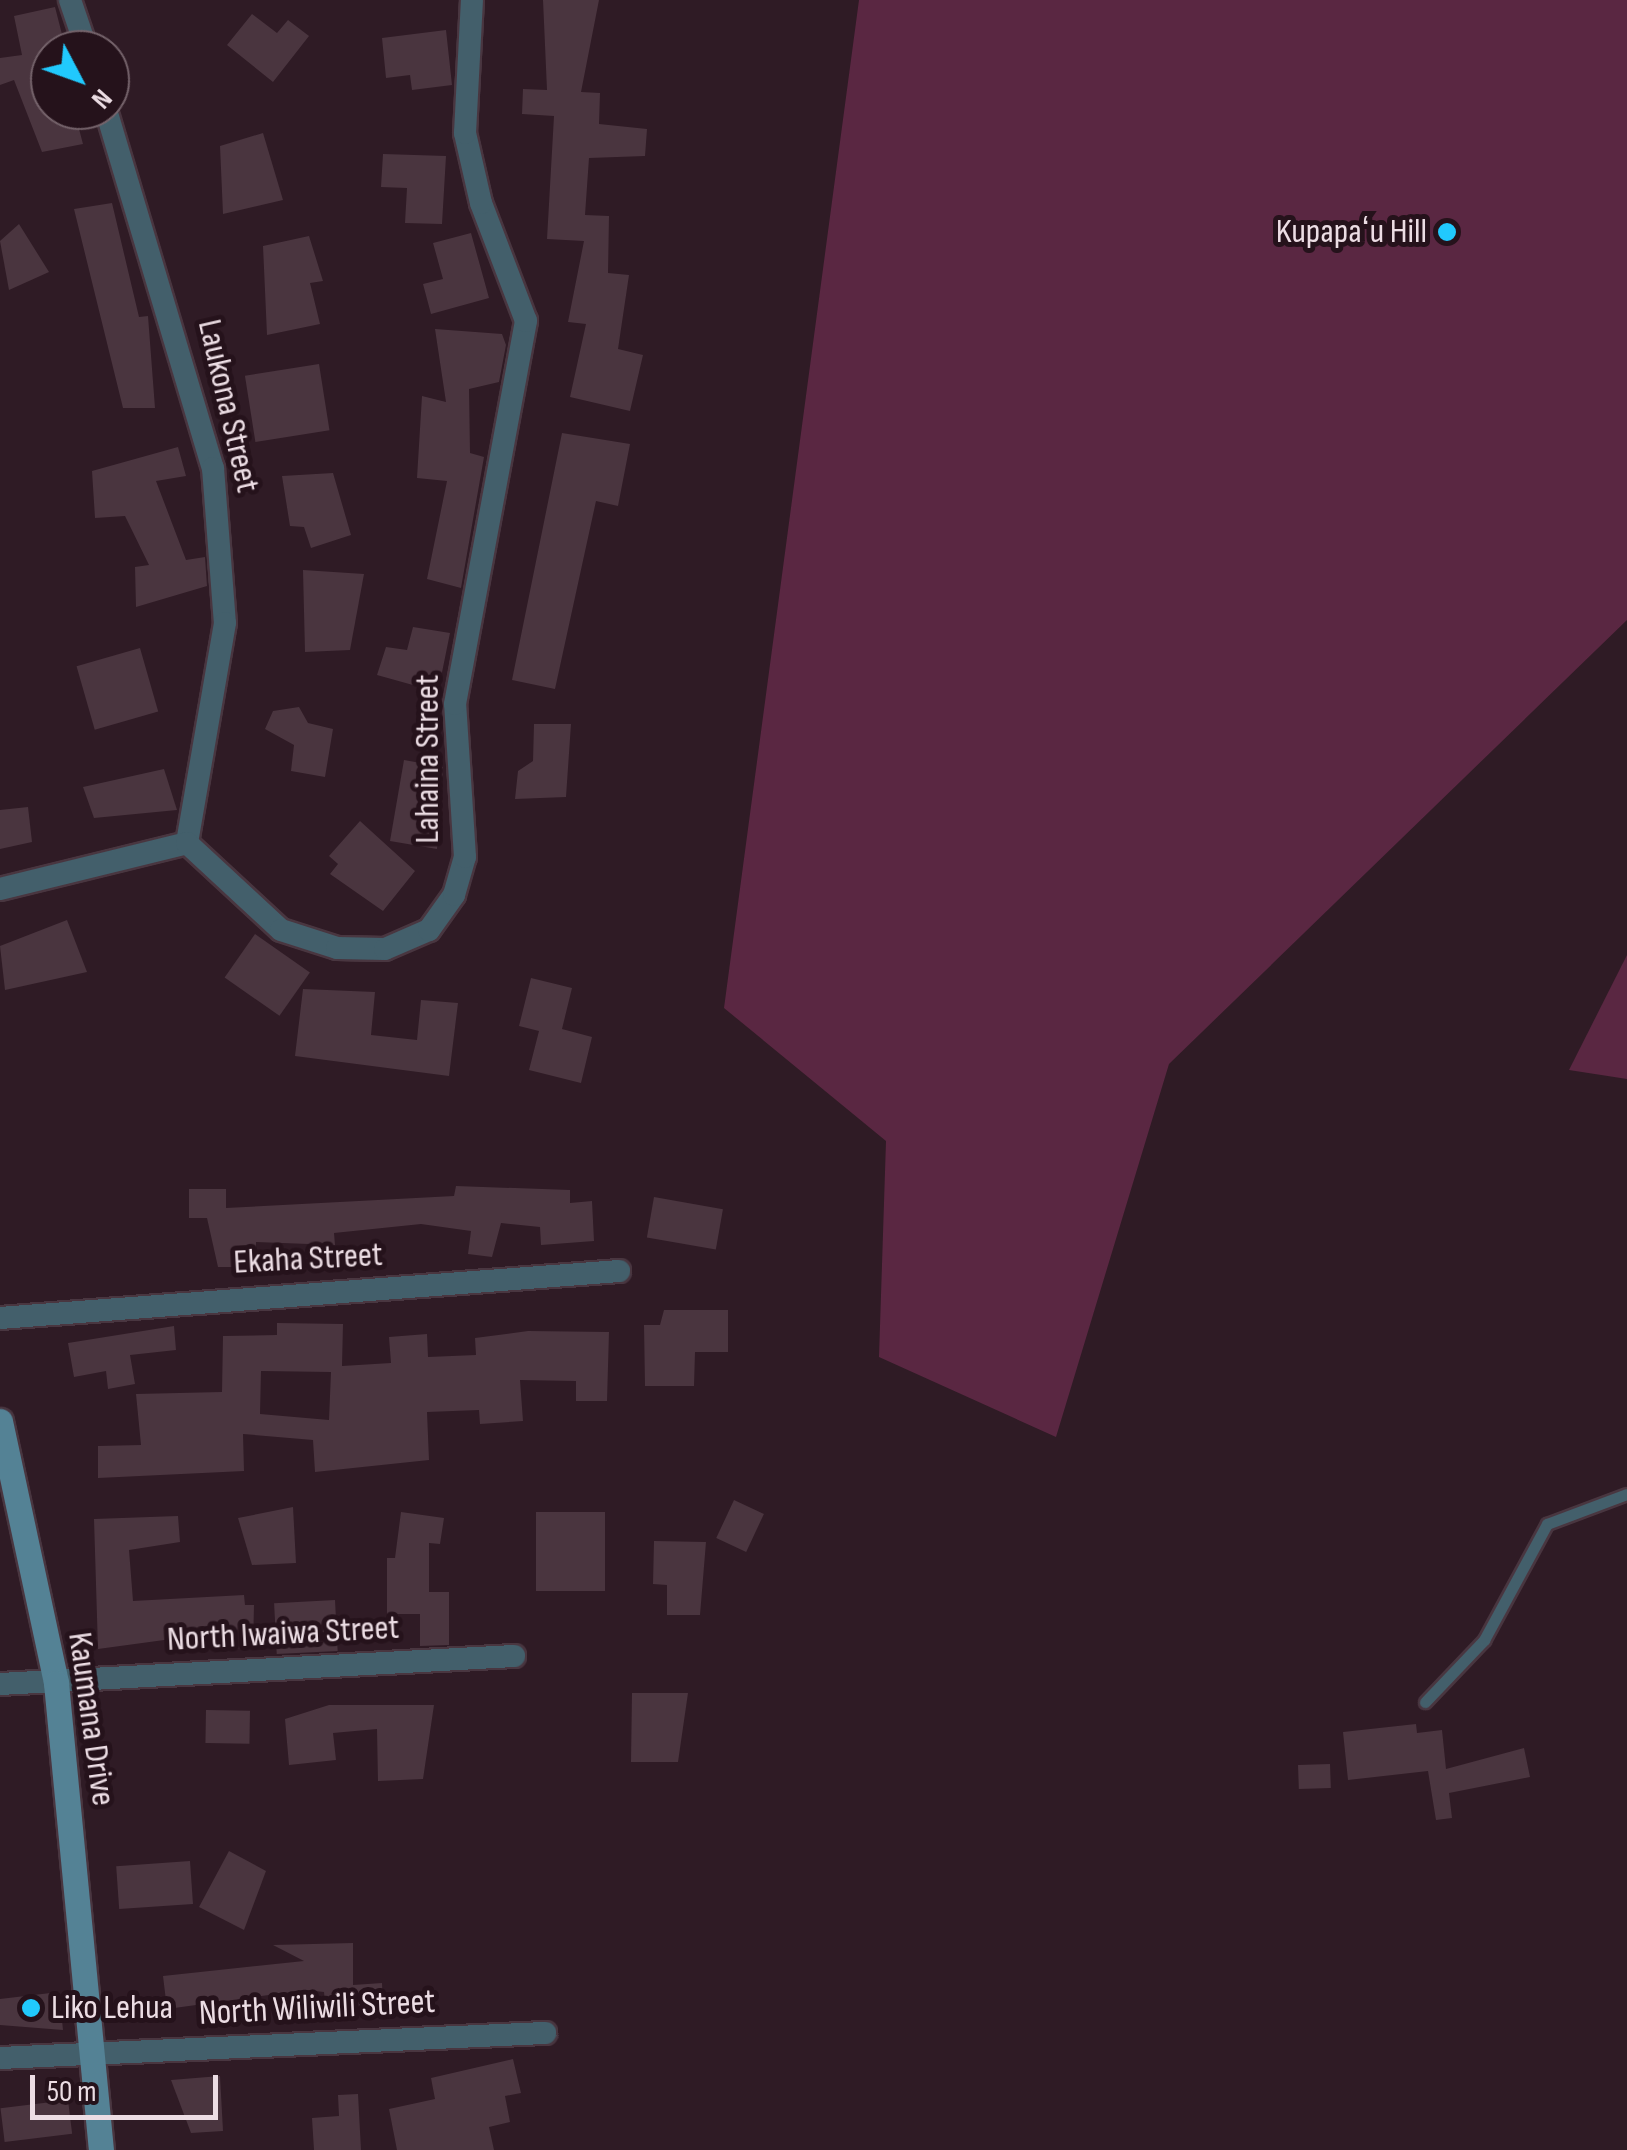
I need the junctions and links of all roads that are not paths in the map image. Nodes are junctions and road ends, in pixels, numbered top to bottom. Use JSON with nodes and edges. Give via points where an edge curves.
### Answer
{"nodes":[{"id":1,"x":70,"y":0,"type":"edge"},
{"id":2,"x":472,"y":0,"type":"edge"},
{"id":3,"x":80,"y":30,"type":"edge"},
{"id":4,"x":112,"y":130,"type":"edge"},
{"id":5,"x":187,"y":844,"type":"junction"},
{"id":6,"x":0,"y":889,"type":"edge"},
{"id":7,"x":619,"y":1271,"type":"dead end"},
{"id":8,"x":0,"y":1318,"type":"edge"},
{"id":9,"x":0,"y":1420,"type":"edge"},
{"id":10,"x":1627,"y":1494,"type":"edge"},
{"id":11,"x":514,"y":1656,"type":"dead end"},
{"id":12,"x":56,"y":1683,"type":"junction"},
{"id":13,"x":0,"y":1684,"type":"edge"},
{"id":14,"x":1425,"y":1702,"type":"dead end"},
{"id":15,"x":544,"y":2033,"type":"dead end"},
{"id":16,"x":93,"y":2054,"type":"junction"},
{"id":17,"x":0,"y":2058,"type":"edge"},
{"id":18,"x":101,"y":2150,"type":"edge"}],
"edges":[{"from":1,"to":3,"type":"street"},
{"from":2,"to":5,"type":"street","name":"Lahaina Street","via":[[466,133],[481,203],[526,321],[456,704],[464,857],[454,894],[429,930],[385,948],[336,948],[281,930]]},
{"from":4,"to":5,"type":"street","name":"Laukona Street","via":[[213,468],[225,623]]},
{"from":5,"to":6,"type":"street"},
{"from":7,"to":8,"type":"street","name":"Ekaha Street"},
{"from":9,"to":12,"type":"street","name":"Kaumana Drive"},
{"from":10,"to":14,"type":"lane","via":[[1547,1524],[1484,1640]]},
{"from":11,"to":12,"type":"street","name":"North Iwaiwa Street"},
{"from":12,"to":13,"type":"street","name":"North Iwaiwa Street"},
{"from":12,"to":16,"type":"street","name":"Kaumana Drive"},
{"from":15,"to":16,"type":"street","name":"North Wiliwili Street"},
{"from":16,"to":17,"type":"street","name":"North Wiliwili Street"},
{"from":16,"to":18,"type":"street","name":"Kaumana Drive"}]}
